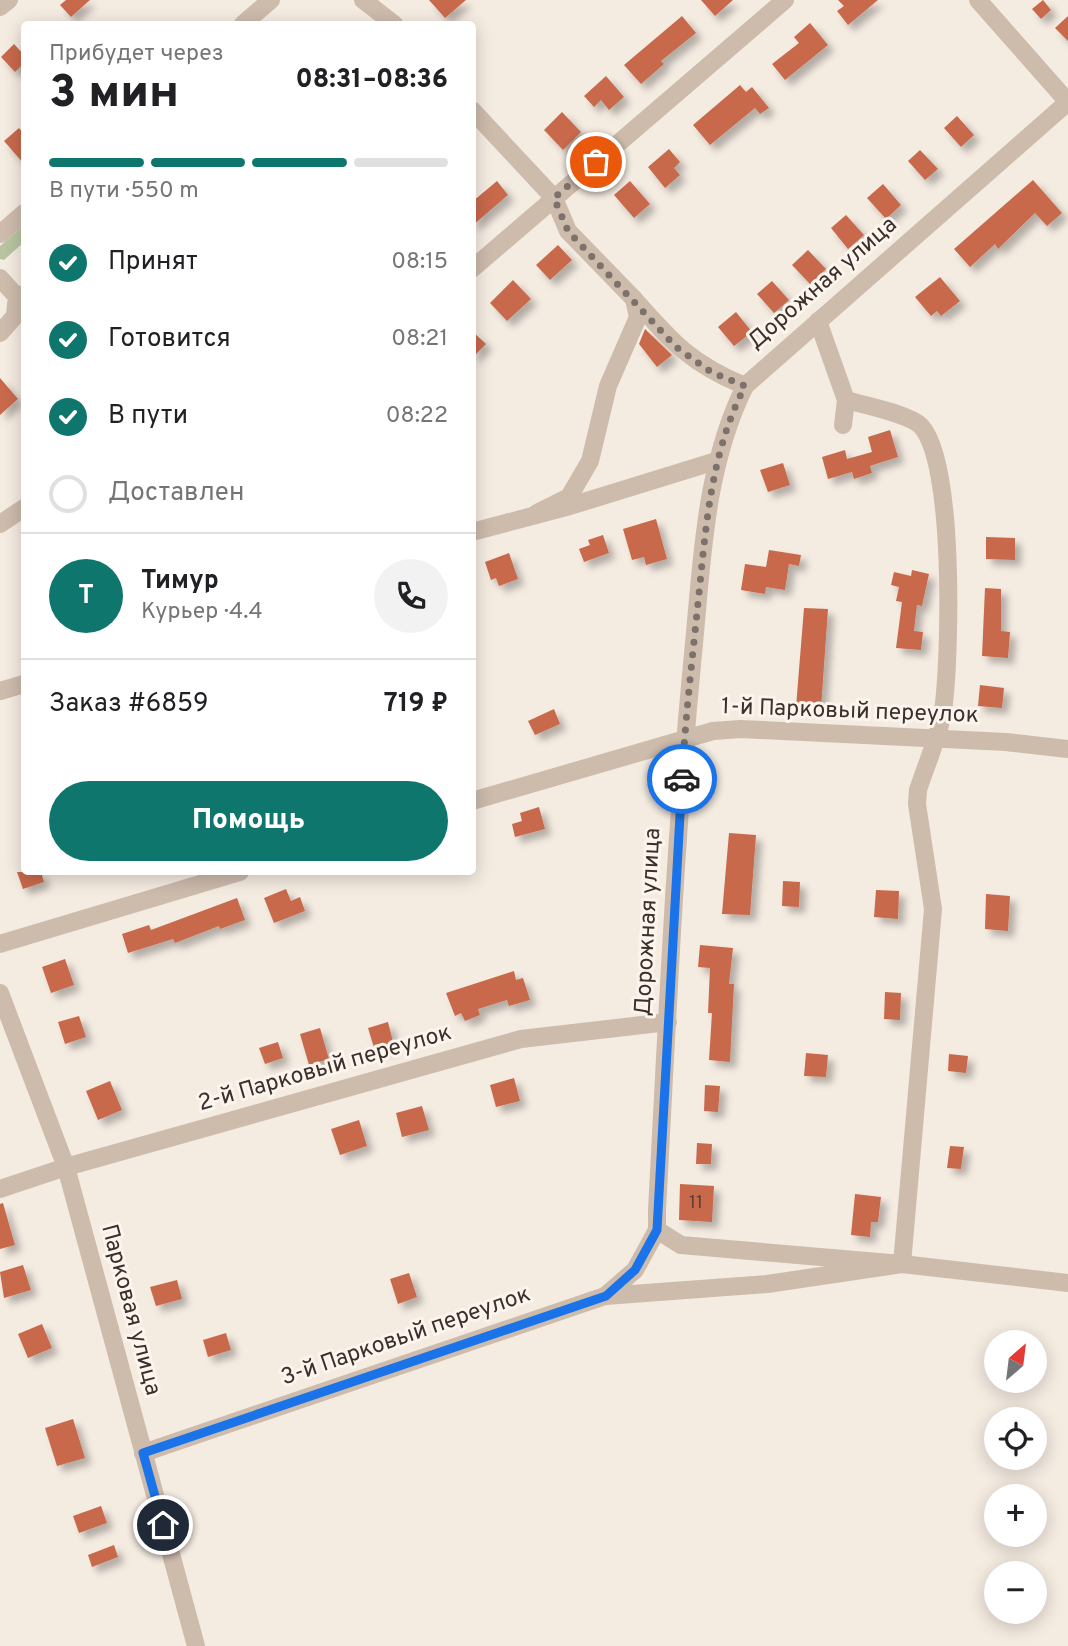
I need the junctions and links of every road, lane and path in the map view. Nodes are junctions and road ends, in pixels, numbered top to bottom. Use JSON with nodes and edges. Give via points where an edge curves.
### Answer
{"nodes":[{"id":1,"x":9,"y":0,"type":"edge"},
{"id":2,"x":271,"y":0,"type":"edge"},
{"id":3,"x":785,"y":0,"type":"edge"},
{"id":4,"x":978,"y":0,"type":"edge"},
{"id":5,"x":368,"y":1,"type":"edge"},
{"id":6,"x":0,"y":7,"type":"edge"},
{"id":7,"x":246,"y":21,"type":"edge"},
{"id":8,"x":391,"y":21,"type":"edge"},
{"id":9,"x":1068,"y":102,"type":"edge"},
{"id":10,"x":476,"y":114,"type":"edge"},
{"id":11,"x":554,"y":198,"type":"junction"},
{"id":12,"x":21,"y":216,"type":"edge"},
{"id":13,"x":0,"y":234,"type":"edge"},
{"id":14,"x":476,"y":266,"type":"edge"},
{"id":15,"x":0,"y":278,"type":"edge"},
{"id":16,"x":21,"y":295,"type":"edge"},
{"id":17,"x":21,"y":299,"type":"edge"},
{"id":18,"x":635,"y":299,"type":"junction"},
{"id":19,"x":818,"y":321,"type":"junction"},
{"id":20,"x":0,"y":333,"type":"edge"},
{"id":21,"x":745,"y":386,"type":"junction"},
{"id":22,"x":846,"y":400,"type":"junction"},
{"id":23,"x":844,"y":425,"type":"dead end"},
{"id":24,"x":716,"y":461,"type":"junction"},
{"id":25,"x":21,"y":510,"type":"edge"},
{"id":26,"x":537,"y":513,"type":"junction"},
{"id":27,"x":0,"y":524,"type":"edge"},
{"id":28,"x":476,"y":531,"type":"edge"},
{"id":29,"x":21,"y":685,"type":"edge"},
{"id":30,"x":0,"y":691,"type":"edge"},
{"id":31,"x":685,"y":737,"type":"junction"},
{"id":32,"x":935,"y":739,"type":"junction"},
{"id":33,"x":1068,"y":749,"type":"edge"},
{"id":34,"x":476,"y":800,"type":"edge"},
{"id":35,"x":230,"y":875,"type":"edge"},
{"id":36,"x":0,"y":944,"type":"edge"},
{"id":37,"x":0,"y":993,"type":"edge"},
{"id":38,"x":668,"y":1022,"type":"junction"},
{"id":39,"x":66,"y":1167,"type":"junction"},
{"id":40,"x":0,"y":1189,"type":"edge"},
{"id":41,"x":657,"y":1230,"type":"junction"},
{"id":42,"x":902,"y":1264,"type":"junction"},
{"id":43,"x":1068,"y":1283,"type":"edge"},
{"id":44,"x":606,"y":1296,"type":"junction"},
{"id":45,"x":143,"y":1453,"type":"junction"},
{"id":46,"x":196,"y":1646,"type":"edge"}],
"edges":[{"from":1,"to":6,"type":"street"},
{"from":2,"to":7,"type":"street"},
{"from":3,"to":11,"type":"street"},
{"from":4,"to":9,"type":"street"},
{"from":5,"to":8,"type":"street"},
{"from":9,"to":19,"type":"street","name":"Дорожная улица"},
{"from":10,"to":11,"type":"street"},
{"from":11,"to":14,"type":"street"},
{"from":11,"to":18,"type":"street","via":[[568,231]]},
{"from":12,"to":13,"type":"street"},
{"from":15,"to":16,"type":"street"},
{"from":17,"to":20,"type":"street","via":[[15,316]]},
{"from":18,"to":21,"type":"street","via":[[676,347],[711,372]]},
{"from":18,"to":26,"type":"street","via":[[638,317],[608,386],[590,461],[569,497]]},
{"from":19,"to":21,"type":"street","name":"Дорожная улица"},
{"from":19,"to":22,"type":"street"},
{"from":21,"to":24,"type":"street","name":"Дорожная улица"},
{"from":22,"to":23,"type":"street"},
{"from":22,"to":32,"type":"street","via":[[920,424],[929,438],[945,506],[948,574],[944,705]]},
{"from":24,"to":26,"type":"street"},
{"from":24,"to":31,"type":"street","name":"Дорожная улица"},
{"from":25,"to":27,"type":"street"},
{"from":26,"to":28,"type":"street"},
{"from":29,"to":30,"type":"street"},
{"from":31,"to":32,"type":"street","name":"1-й Парковый переулок","via":[[741,729]]},
{"from":31,"to":34,"type":"street","name":"1-й Парковый переулок"},
{"from":31,"to":38,"type":"street","name":"Дорожная улица"},
{"from":32,"to":33,"type":"street","name":"1-й Парковый переулок"},
{"from":32,"to":42,"type":"street","via":[[917,804],[933,909]]},
{"from":35,"to":36,"type":"street"},
{"from":37,"to":39,"type":"street","name":"Парковая улица"},
{"from":38,"to":39,"type":"street","name":"2-й Парковый переулок","via":[[522,1039]]},
{"from":38,"to":41,"type":"street","name":"Дорожная улица"},
{"from":39,"to":40,"type":"street","name":"2-й Парковый переулок"},
{"from":39,"to":45,"type":"street","name":"Парковая улица"},
{"from":41,"to":42,"type":"street","via":[[681,1245]]},
{"from":41,"to":44,"type":"street","name":"3-й Парковый переулок","via":[[635,1270]]},
{"from":42,"to":43,"type":"street"},
{"from":42,"to":44,"type":"street","via":[[767,1284]]},
{"from":44,"to":45,"type":"street","name":"3-й Парковый переулок"},
{"from":45,"to":46,"type":"street","name":"Парковая улица"}]}
